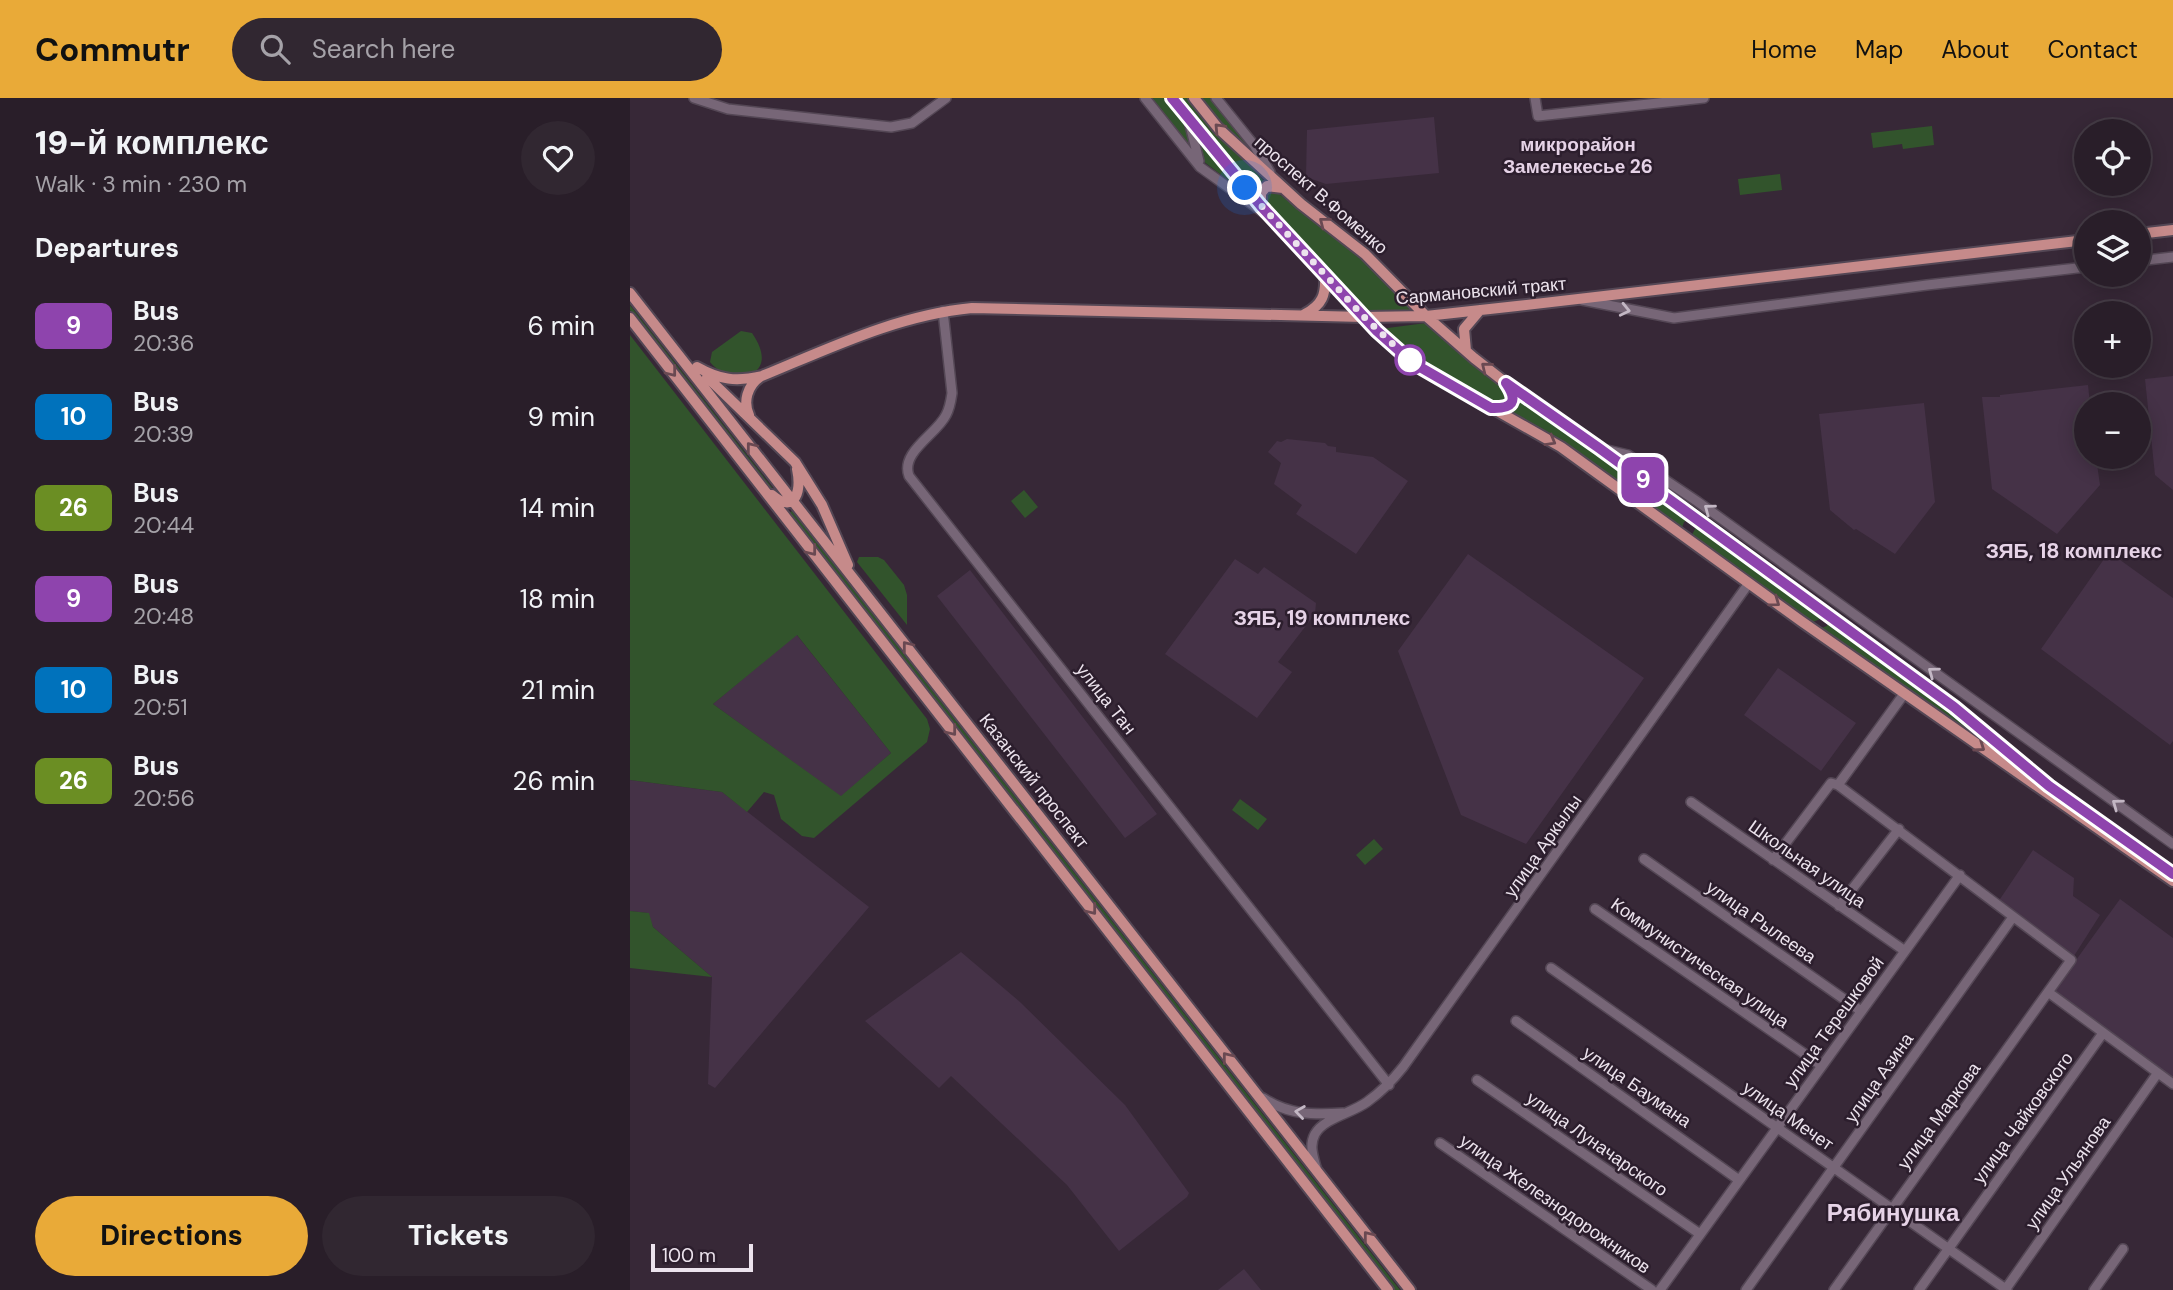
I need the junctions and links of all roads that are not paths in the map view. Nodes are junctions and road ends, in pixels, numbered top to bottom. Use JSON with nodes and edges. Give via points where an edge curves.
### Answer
{"nodes":[{"id":1,"x":694,"y":98,"type":"edge"},
{"id":2,"x":946,"y":98,"type":"edge"},
{"id":3,"x":1145,"y":98,"type":"edge"},
{"id":4,"x":1172,"y":98,"type":"edge"},
{"id":5,"x":1194,"y":98,"type":"edge"},
{"id":6,"x":1216,"y":98,"type":"edge"},
{"id":7,"x":1535,"y":98,"type":"edge"},
{"id":8,"x":1704,"y":98,"type":"edge"},
{"id":9,"x":1188,"y":119,"type":"junction"},
{"id":10,"x":1200,"y":167,"type":"junction"},
{"id":11,"x":1274,"y":180,"type":"junction"},
{"id":12,"x":1283,"y":188,"type":"junction"},
{"id":13,"x":1261,"y":206,"type":"junction"},
{"id":14,"x":1273,"y":220,"type":"junction"},
{"id":15,"x":2173,"y":230,"type":"edge"},
{"id":16,"x":2151,"y":233,"type":"edge"},
{"id":17,"x":2074,"y":241,"type":"edge"},
{"id":18,"x":2173,"y":257,"type":"edge"},
{"id":19,"x":2151,"y":260,"type":"edge"},
{"id":20,"x":2074,"y":268,"type":"edge"},
{"id":21,"x":1325,"y":276,"type":"junction"},
{"id":22,"x":630,"y":293,"type":"edge"},
{"id":23,"x":1577,"y":299,"type":"junction"},
{"id":24,"x":1480,"y":310,"type":"junction"},
{"id":25,"x":943,"y":311,"type":"junction"},
{"id":26,"x":1302,"y":315,"type":"junction"},
{"id":27,"x":1426,"y":316,"type":"junction"},
{"id":28,"x":1364,"y":317,"type":"junction"},
{"id":29,"x":630,"y":318,"type":"edge"},
{"id":30,"x":661,"y":333,"type":"junction"},
{"id":31,"x":1466,"y":351,"type":"junction"},
{"id":32,"x":697,"y":367,"type":"junction"},
{"id":33,"x":762,"y":376,"type":"junction"},
{"id":34,"x":1506,"y":383,"type":"junction"},
{"id":35,"x":1491,"y":408,"type":"junction"},
{"id":36,"x":757,"y":426,"type":"junction"},
{"id":37,"x":1599,"y":448,"type":"junction"},
{"id":38,"x":795,"y":462,"type":"junction"},
{"id":39,"x":760,"y":484,"type":"junction"},
{"id":40,"x":793,"y":501,"type":"junction"},
{"id":41,"x":1727,"y":523,"type":"junction"},
{"id":42,"x":1704,"y":524,"type":"junction"},
{"id":43,"x":1688,"y":540,"type":"junction"},
{"id":44,"x":1735,"y":547,"type":"junction"},
{"id":45,"x":853,"y":578,"type":"junction"},
{"id":46,"x":1749,"y":583,"type":"junction"},
{"id":47,"x":1823,"y":611,"type":"junction"},
{"id":48,"x":1838,"y":622,"type":"junction"},
{"id":49,"x":1866,"y":624,"type":"junction"},
{"id":50,"x":1811,"y":628,"type":"junction"},
{"id":51,"x":1903,"y":694,"type":"junction"},
{"id":52,"x":1835,"y":784,"type":"junction"},
{"id":53,"x":1691,"y":802,"type":"dead end"},
{"id":54,"x":1899,"y":829,"type":"junction"},
{"id":55,"x":2173,"y":844,"type":"edge"},
{"id":56,"x":1644,"y":859,"type":"dead end"},
{"id":57,"x":1773,"y":860,"type":"junction"},
{"id":58,"x":2173,"y":874,"type":"edge"},
{"id":59,"x":1959,"y":875,"type":"junction"},
{"id":60,"x":2173,"y":881,"type":"edge"},
{"id":61,"x":1839,"y":906,"type":"junction"},
{"id":62,"x":1595,"y":909,"type":"dead end"},
{"id":63,"x":2013,"y":918,"type":"junction"},
{"id":64,"x":1905,"y":951,"type":"junction"},
{"id":65,"x":1551,"y":968,"type":"dead end"},
{"id":66,"x":2048,"y":992,"type":"junction"},
{"id":67,"x":1861,"y":1011,"type":"junction"},
{"id":68,"x":1516,"y":1021,"type":"dead end"},
{"id":69,"x":2103,"y":1033,"type":"junction"},
{"id":70,"x":1822,"y":1066,"type":"junction"},
{"id":71,"x":2157,"y":1074,"type":"junction"},
{"id":72,"x":1477,"y":1080,"type":"dead end"},
{"id":73,"x":2173,"y":1084,"type":"edge"},
{"id":74,"x":1389,"y":1085,"type":"junction"},
{"id":75,"x":1255,"y":1093,"type":"junction"},
{"id":76,"x":1349,"y":1113,"type":"junction"},
{"id":77,"x":1777,"y":1127,"type":"junction"},
{"id":78,"x":1440,"y":1143,"type":"dead end"},
{"id":79,"x":1835,"y":1167,"type":"junction"},
{"id":80,"x":1316,"y":1169,"type":"junction"},
{"id":81,"x":1739,"y":1180,"type":"junction"},
{"id":82,"x":1892,"y":1208,"type":"junction"},
{"id":83,"x":1700,"y":1234,"type":"junction"},
{"id":84,"x":1949,"y":1248,"type":"junction"},
{"id":85,"x":2123,"y":1248,"type":"dead end"},
{"id":86,"x":1388,"y":1290,"type":"edge"},
{"id":87,"x":1410,"y":1290,"type":"edge"},
{"id":88,"x":1652,"y":1290,"type":"edge"},
{"id":89,"x":1660,"y":1290,"type":"edge"},
{"id":90,"x":1746,"y":1290,"type":"edge"},
{"id":91,"x":1834,"y":1290,"type":"edge"},
{"id":92,"x":1919,"y":1290,"type":"edge"},
{"id":93,"x":2006,"y":1290,"type":"edge"},
{"id":94,"x":2094,"y":1290,"type":"edge"}],
"edges":[{"from":1,"to":2,"type":"street","via":[[728,109],[891,127],[912,122]]},
{"from":3,"to":10,"type":"street"},
{"from":4,"to":9,"type":"main road"},
{"from":11,"to":5,"type":"main road","name":"проспект В.Фоменко","one_way":true,"via":[[1217,128]]},
{"from":6,"to":11,"type":"street","via":[[1254,145]]},
{"from":7,"to":8,"type":"street","via":[[1538,116]]},
{"from":9,"to":10,"type":"street"},
{"from":9,"to":13,"type":"main road"},
{"from":10,"to":14,"type":"street"},
{"from":11,"to":12,"type":"main road","name":"проспект В.Фоменко"},
{"from":12,"to":13,"type":"main road","via":[[1267,186],[1261,192]]},
{"from":27,"to":12,"type":"main road","name":"проспект В.Фоменко","one_way":true,"via":[[1366,254]]},
{"from":13,"to":14,"type":"main road"},
{"from":14,"to":21,"type":"main road"},
{"from":15,"to":16,"type":"main road"},
{"from":17,"to":23,"type":"main road","name":"Сармановский тракт"},
{"from":18,"to":19,"type":"street"},
{"from":23,"to":20,"type":"street","one_way":true,"via":[[1674,318]]},
{"from":21,"to":26,"type":"main road","via":[[1324,298]]},
{"from":21,"to":28,"type":"main road"},
{"from":22,"to":30,"type":"main road","name":"Казанский проспект"},
{"from":23,"to":24,"type":"main road","name":"Сармановский тракт"},
{"from":24,"to":27,"type":"main road","name":"Сармановский тракт"},
{"from":24,"to":31,"type":"main road","via":[[1464,329]]},
{"from":25,"to":26,"type":"main road","name":"Сармановский тракт"},
{"from":25,"to":33,"type":"main road","name":"Сармановский тракт","via":[[887,326]]},
{"from":25,"to":74,"type":"street","name":"улица Тан","via":[[950,403],[946,416],[909,461],[909,476]]},
{"from":26,"to":28,"type":"main road","name":"Сармановский тракт"},
{"from":27,"to":28,"type":"main road","name":"Сармановский тракт"},
{"from":27,"to":31,"type":"main road","name":"проспект В.Фоменко"},
{"from":28,"to":35,"type":"main road","via":[[1413,363]]},
{"from":29,"to":39,"type":"main road","name":"Казанский проспект","one_way":true},
{"from":30,"to":32,"type":"main road"},
{"from":40,"to":30,"type":"main road","name":"Казанский проспект","one_way":true},
{"from":34,"to":31,"type":"main road","name":"проспект В.Фоменко","one_way":true},
{"from":32,"to":33,"type":"main road","name":"Сармановский тракт","via":[[726,380]]},
{"from":32,"to":36,"type":"main road"},
{"from":33,"to":36,"type":"main road","via":[[754,381],[745,405]]},
{"from":34,"to":35,"type":"main road","via":[[1512,402],[1503,409]]},
{"from":34,"to":37,"type":"main road","name":"проспект В.Фоменко"},
{"from":35,"to":43,"type":"main road","one_way":true,"via":[[1561,447]]},
{"from":36,"to":38,"type":"main road"},
{"from":41,"to":37,"type":"street","one_way":true,"via":[[1628,455]]},
{"from":37,"to":42,"type":"main road","name":"проспект В.Фоменко"},
{"from":38,"to":40,"type":"main road","via":[[799,478]]},
{"from":38,"to":45,"type":"main road","via":[[822,505]]},
{"from":39,"to":40,"type":"main road","via":[[780,502]]},
{"from":39,"to":86,"type":"main road","name":"Казанский проспект","one_way":true},
{"from":40,"to":45,"type":"main road","name":"Казанский проспект"},
{"from":41,"to":44,"type":"street"},
{"from":41,"to":49,"type":"street"},
{"from":42,"to":43,"type":"main road","via":[[1690,526]]},
{"from":42,"to":44,"type":"main road","name":"проспект В.Фоменко"},
{"from":43,"to":46,"type":"main road"},
{"from":44,"to":47,"type":"main road","name":"проспект В.Фоменко"},
{"from":75,"to":45,"type":"main road","name":"Казанский проспект","one_way":true},
{"from":46,"to":50,"type":"main road","one_way":true},
{"from":46,"to":74,"type":"street","name":"улица Аркылы"},
{"from":47,"to":48,"type":"main road","name":"проспект В.Фоменко"},
{"from":47,"to":50,"type":"main road","via":[[1823,623]]},
{"from":48,"to":49,"type":"street"},
{"from":48,"to":58,"type":"main road","name":"проспект В.Фоменко","via":[[1954,707],[2049,786]]},
{"from":55,"to":49,"type":"street","one_way":true},
{"from":50,"to":51,"type":"main road"},
{"from":51,"to":52,"type":"street"},
{"from":51,"to":60,"type":"main road","one_way":true},
{"from":52,"to":54,"type":"street"},
{"from":52,"to":57,"type":"street"},
{"from":53,"to":57,"type":"street","name":"Школьная улица"},
{"from":54,"to":59,"type":"street"},
{"from":54,"to":61,"type":"street"},
{"from":56,"to":67,"type":"street","name":"улица Рылеева"},
{"from":57,"to":61,"type":"street","name":"Школьная улица"},
{"from":59,"to":63,"type":"street"},
{"from":59,"to":64,"type":"street","name":"улица Терешковой"},
{"from":61,"to":64,"type":"street","name":"Школьная улица"},
{"from":62,"to":70,"type":"street","name":"Коммунистическая улица"},
{"from":63,"to":66,"type":"street","name":"улица Маркова","via":[[2071,961]]},
{"from":63,"to":79,"type":"street","name":"улица Азина"},
{"from":64,"to":67,"type":"street","name":"улица Терешковой"},
{"from":65,"to":77,"type":"street","name":"улица Мечет"},
{"from":66,"to":69,"type":"street"},
{"from":66,"to":82,"type":"street","name":"улица Маркова"},
{"from":67,"to":70,"type":"street","name":"улица Терешковой"},
{"from":68,"to":81,"type":"street","name":"улица Баумана"},
{"from":69,"to":71,"type":"street"},
{"from":69,"to":84,"type":"street","name":"улица Чайковского"},
{"from":70,"to":77,"type":"street","name":"улица Терешковой"},
{"from":71,"to":73,"type":"street"},
{"from":71,"to":93,"type":"street","name":"улица Ульянова"},
{"from":72,"to":83,"type":"street","name":"улица Луначарского"},
{"from":74,"to":76,"type":"street","name":"улица Аркылы"},
{"from":76,"to":75,"type":"street","one_way":true,"via":[[1297,1113],[1277,1108]]},
{"from":75,"to":80,"type":"main road","name":"Казанский проспект"},
{"from":76,"to":80,"type":"street","name":"улица Аркылы","via":[[1315,1134],[1311,1149]]},
{"from":77,"to":79,"type":"street","name":"улица Мечет"},
{"from":77,"to":81,"type":"street","name":"улица Терешковой"},
{"from":78,"to":88,"type":"street","name":"улица Железнодорожников"},
{"from":79,"to":82,"type":"street","name":"улица Мечет"},
{"from":79,"to":90,"type":"street","name":"улица Азина"},
{"from":87,"to":80,"type":"main road","name":"Казанский проспект","one_way":true},
{"from":81,"to":83,"type":"street","name":"улица Терешковой"},
{"from":82,"to":84,"type":"street","name":"улица Мечет"},
{"from":82,"to":91,"type":"street","name":"улица Маркова"},
{"from":83,"to":89,"type":"street","name":"улица Терешковой"},
{"from":84,"to":92,"type":"street","name":"улица Чайковского"},
{"from":84,"to":93,"type":"street","name":"улица Мечет"},
{"from":85,"to":94,"type":"street"}]}
